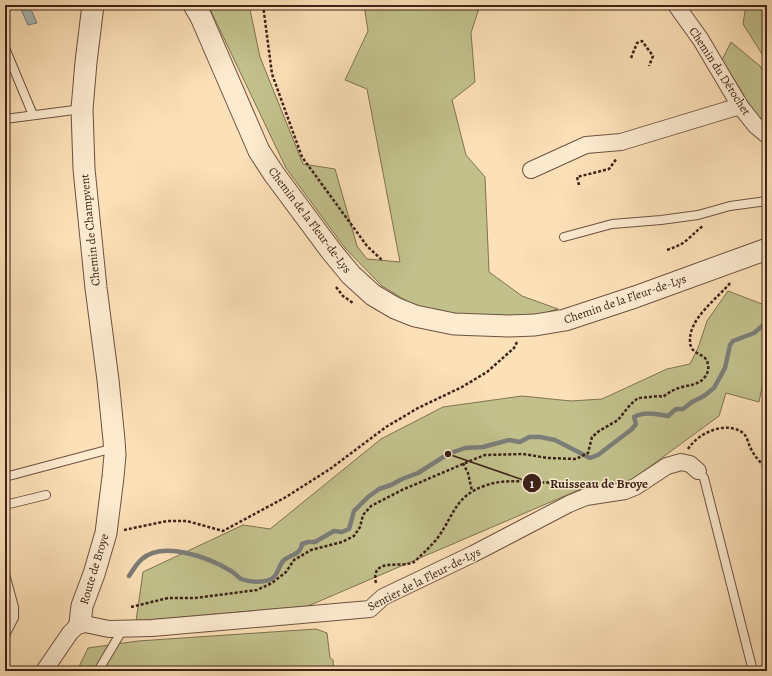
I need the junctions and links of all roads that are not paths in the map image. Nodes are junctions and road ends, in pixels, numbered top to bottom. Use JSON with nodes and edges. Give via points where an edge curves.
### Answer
{"nodes":[{"id":1,"x":93,"y":5,"type":"edge"},
{"id":2,"x":194,"y":5,"type":"edge"},
{"id":3,"x":676,"y":5,"type":"edge"},
{"id":4,"x":5,"y":48,"type":"edge"},
{"id":5,"x":740,"y":106,"type":"junction"},
{"id":6,"x":82,"y":109,"type":"junction"},
{"id":7,"x":33,"y":115,"type":"junction"},
{"id":8,"x":5,"y":118,"type":"edge"},
{"id":9,"x":767,"y":135,"type":"edge"},
{"id":10,"x":531,"y":170,"type":"dead end"},
{"id":11,"x":767,"y":201,"type":"edge"},
{"id":12,"x":564,"y":237,"type":"dead end"},
{"id":13,"x":767,"y":249,"type":"edge"},
{"id":14,"x":115,"y":452,"type":"junction"},
{"id":15,"x":698,"y":471,"type":"joint"},
{"id":16,"x":5,"y":477,"type":"edge"},
{"id":17,"x":46,"y":495,"type":"dead end"},
{"id":18,"x":5,"y":505,"type":"edge"},
{"id":19,"x":5,"y":574,"type":"edge"},
{"id":20,"x":80,"y":623,"type":"junction"},
{"id":21,"x":124,"y":629,"type":"junction"},
{"id":22,"x":5,"y":635,"type":"edge"},
{"id":23,"x":45,"y":671,"type":"edge"},
{"id":24,"x":98,"y":671,"type":"edge"},
{"id":25,"x":752,"y":671,"type":"edge"}],
"edges":[{"from":1,"to":6,"type":"street","name":"Chemin de Champvent"},
{"from":2,"to":13,"type":"street","name":"Chemin de la Fleur-de-Lys","via":[[259,151],[274,174],[351,275],[373,295],[395,308],[415,316],[454,324],[535,325],[579,316]]},
{"from":3,"to":5,"type":"street","name":"Chemin du Dérochet","via":[[701,40]]},
{"from":4,"to":7,"type":"lane"},
{"from":5,"to":9,"type":"street","name":"Chemin du Dérochet"},
{"from":5,"to":10,"type":"street","via":[[621,142],[586,145]]},
{"from":6,"to":7,"type":"lane"},
{"from":6,"to":14,"type":"street","name":"Chemin de Champvent","via":[[89,225]]},
{"from":7,"to":8,"type":"lane"},
{"from":11,"to":12,"type":"lane","via":[[730,206],[690,216],[612,224]]},
{"from":14,"to":16,"type":"lane"},
{"from":14,"to":20,"type":"street","name":"Route de Broye","via":[[106,533],[82,606]]},
{"from":15,"to":21,"type":"street","name":"Sentier de la Fleur-de-Lys","via":[[690,464],[681,462],[667,466],[625,491],[586,497],[381,599],[370,609]]},
{"from":15,"to":25,"type":"lane","via":[[704,478]]},
{"from":17,"to":18,"type":"lane"},
{"from":19,"to":22,"type":"lane","via":[[14,607],[14,618]]},
{"from":20,"to":21,"type":"street","name":"Sentier de la Fleur-de-Lys","via":[[109,629]]},
{"from":20,"to":23,"type":"street","via":[[70,632]]},
{"from":21,"to":24,"type":"lane"}]}
